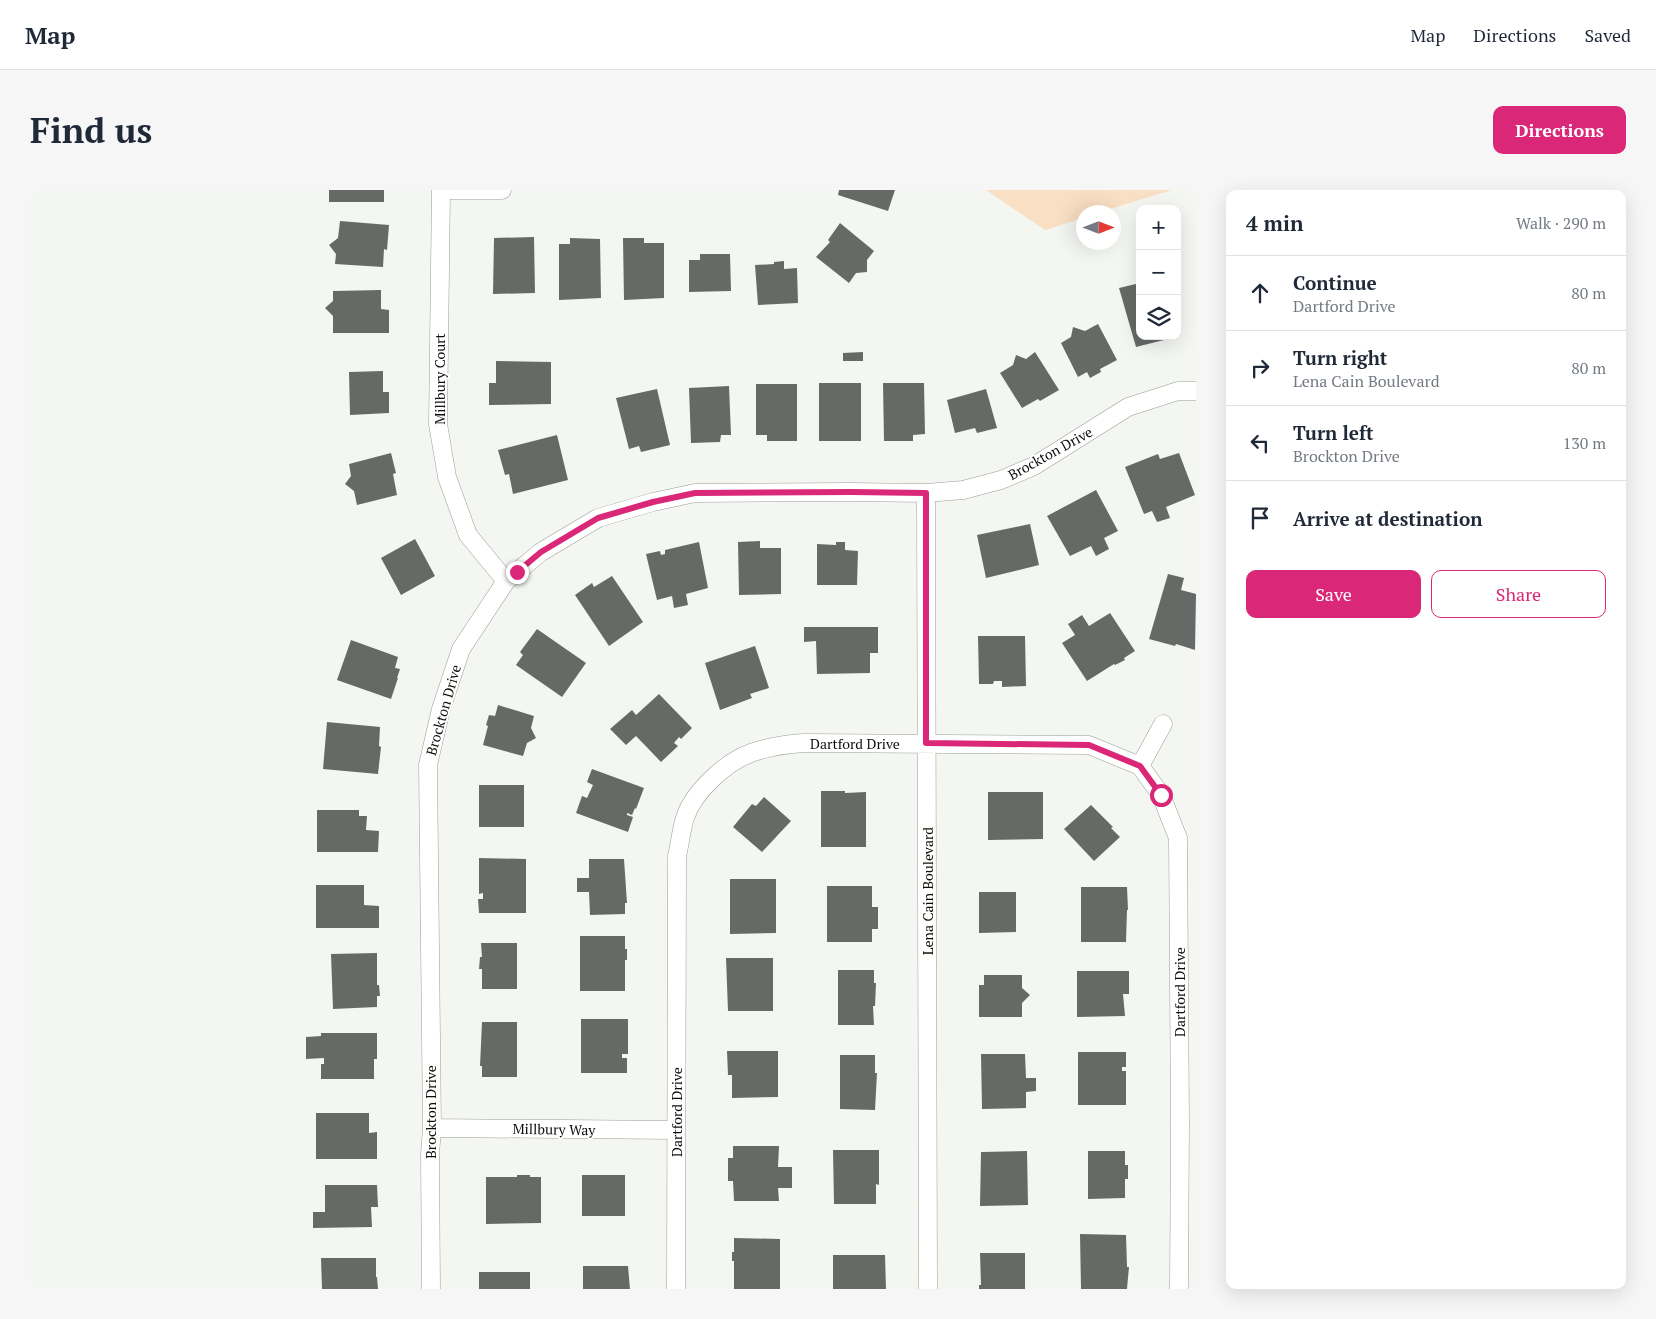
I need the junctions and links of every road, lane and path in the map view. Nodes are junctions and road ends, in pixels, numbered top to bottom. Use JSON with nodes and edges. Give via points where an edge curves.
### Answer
{"nodes":[{"id":1,"x":441,"y":190,"type":"edge"},
{"id":2,"x":502,"y":190,"type":"edge"},
{"id":3,"x":1196,"y":391,"type":"edge"},
{"id":4,"x":926,"y":493,"type":"junction"},
{"id":5,"x":506,"y":581,"type":"junction"},
{"id":6,"x":1163,"y":724,"type":"dead end"},
{"id":7,"x":926,"y":743,"type":"junction"},
{"id":8,"x":1140,"y":766,"type":"junction"},
{"id":9,"x":1188,"y":1123,"type":"edge"},
{"id":10,"x":432,"y":1128,"type":"junction"},
{"id":11,"x":676,"y":1130,"type":"junction"},
{"id":12,"x":431,"y":1289,"type":"edge"},
{"id":13,"x":676,"y":1289,"type":"edge"},
{"id":14,"x":928,"y":1289,"type":"edge"},
{"id":15,"x":1179,"y":1289,"type":"edge"}],
"edges":[{"from":1,"to":2,"type":"street"},
{"from":1,"to":5,"type":"street","name":"Millbury Court","via":[[438,424],[447,476],[468,535]]},
{"from":3,"to":4,"type":"street","name":"Brockton Drive","via":[[1178,391],[1128,407],[1034,466],[1001,480],[964,490]]},
{"from":4,"to":5,"type":"street","name":"Brockton Drive","via":[[739,492],[686,495],[598,518],[541,552]]},
{"from":4,"to":7,"type":"street","name":"Lena Cain Boulevard"},
{"from":5,"to":10,"type":"street","name":"Brockton Drive","via":[[461,649],[441,709],[428,765]]},
{"from":6,"to":8,"type":"street"},
{"from":7,"to":8,"type":"street","name":"Dartford Drive","via":[[1089,745]]},
{"from":7,"to":11,"type":"street","name":"Dartford Drive","via":[[781,745],[750,753],[726,766],[700,792],[685,817],[677,856]]},
{"from":7,"to":14,"type":"street","name":"Lena Cain Boulevard"},
{"from":8,"to":9,"type":"street","name":"Dartford Drive","via":[[1161,795],[1178,838]]},
{"from":9,"to":15,"type":"street","name":"Dartford Drive"},
{"from":10,"to":11,"type":"street","name":"Millbury Way"},
{"from":10,"to":12,"type":"street","name":"Brockton Drive"},
{"from":11,"to":13,"type":"street","name":"Dartford Drive"}]}
